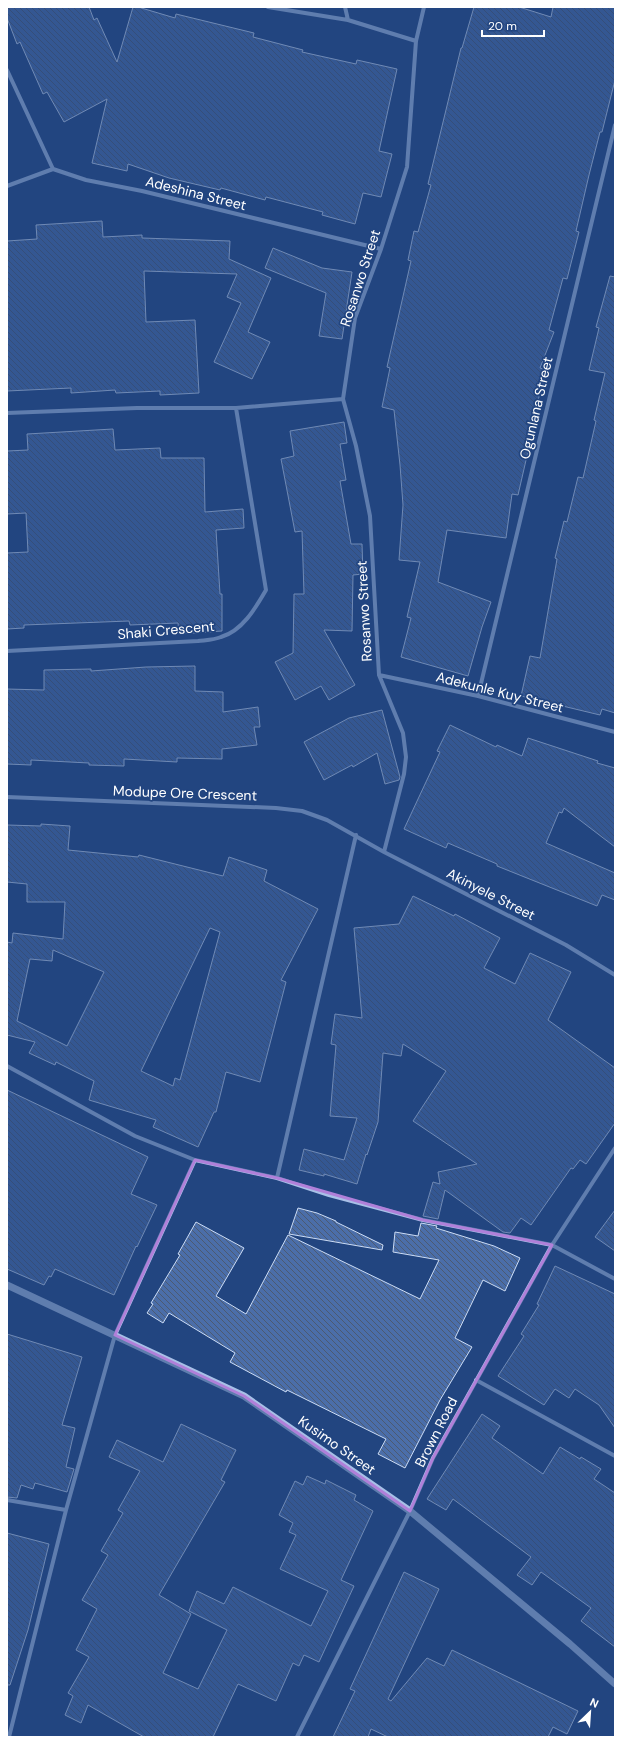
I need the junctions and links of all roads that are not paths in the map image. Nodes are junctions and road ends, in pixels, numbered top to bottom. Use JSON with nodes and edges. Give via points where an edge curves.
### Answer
{"nodes":[{"id":1,"x":268,"y":7,"type":"edge"},
{"id":2,"x":345,"y":7,"type":"edge"},
{"id":3,"x":424,"y":7,"type":"edge"},
{"id":4,"x":348,"y":20,"type":"junction"},
{"id":5,"x":416,"y":41,"type":"junction"},
{"id":6,"x":7,"y":70,"type":"edge"},
{"id":7,"x":615,"y":125,"type":"edge"},
{"id":8,"x":53,"y":169,"type":"junction"},
{"id":9,"x":7,"y":186,"type":"edge"},
{"id":10,"x":381,"y":249,"type":"junction"},
{"id":11,"x":343,"y":399,"type":"junction"},
{"id":12,"x":236,"y":408,"type":"junction"},
{"id":13,"x":7,"y":413,"type":"edge"},
{"id":14,"x":7,"y":651,"type":"edge"},
{"id":15,"x":379,"y":675,"type":"junction"},
{"id":16,"x":478,"y":696,"type":"junction"},
{"id":17,"x":615,"y":732,"type":"edge"},
{"id":18,"x":7,"y":797,"type":"edge"},
{"id":19,"x":356,"y":836,"type":"junction"},
{"id":20,"x":384,"y":852,"type":"junction"},
{"id":21,"x":615,"y":975,"type":"edge"},
{"id":22,"x":7,"y":1066,"type":"edge"},
{"id":23,"x":615,"y":1148,"type":"edge"},
{"id":24,"x":195,"y":1160,"type":"junction"},
{"id":25,"x":277,"y":1178,"type":"junction"},
{"id":26,"x":552,"y":1245,"type":"junction"},
{"id":27,"x":615,"y":1279,"type":"edge"},
{"id":28,"x":7,"y":1285,"type":"edge"},
{"id":29,"x":115,"y":1335,"type":"junction"},
{"id":30,"x":476,"y":1380,"type":"junction"},
{"id":31,"x":615,"y":1456,"type":"edge"},
{"id":32,"x":7,"y":1500,"type":"edge"},
{"id":33,"x":66,"y":1510,"type":"junction"},
{"id":34,"x":410,"y":1511,"type":"junction"},
{"id":35,"x":615,"y":1684,"type":"edge"},
{"id":36,"x":9,"y":1726,"type":"edge"},
{"id":37,"x":8,"y":1737,"type":"edge"},
{"id":38,"x":297,"y":1737,"type":"edge"}],
"edges":[{"from":1,"to":4,"type":"street"},
{"from":2,"to":4,"type":"street"},
{"from":3,"to":5,"type":"street","name":"Rosanwo Street"},
{"from":4,"to":5,"type":"street"},
{"from":5,"to":10,"type":"street","name":"Rosanwo Street","via":[[407,167]]},
{"from":6,"to":8,"type":"street"},
{"from":7,"to":16,"type":"street","name":"Ogunlana Street"},
{"from":8,"to":9,"type":"street"},
{"from":8,"to":10,"type":"street","name":"Adeshina Street","via":[[86,180],[142,191]]},
{"from":10,"to":11,"type":"street","name":"Rosanwo Street","via":[[355,318]]},
{"from":11,"to":12,"type":"street"},
{"from":11,"to":15,"type":"street","name":"Rosanwo Street","via":[[356,446],[370,516]]},
{"from":12,"to":13,"type":"street","via":[[137,408]]},
{"from":12,"to":14,"type":"street","name":"Shaki Crescent","via":[[266,590],[255,609],[237,629],[221,637],[198,641]]},
{"from":15,"to":16,"type":"street","name":"Adekunle Kuy Street"},
{"from":15,"to":20,"type":"street","name":"Rosanwo Street","via":[[403,733],[406,757]]},
{"from":16,"to":17,"type":"street","name":"Adekunle Kuy Street"},
{"from":18,"to":19,"type":"street","name":"Modupe Ore Crescent","via":[[302,811],[327,820]]},
{"from":19,"to":20,"type":"street","name":"Akinyele Street"},
{"from":19,"to":25,"type":"street"},
{"from":20,"to":21,"type":"street","name":"Akinyele Street","via":[[566,944]]},
{"from":22,"to":24,"type":"street","via":[[135,1136]]},
{"from":23,"to":26,"type":"street","name":"Brown Road"},
{"from":24,"to":25,"type":"street"},
{"from":24,"to":29,"type":"street"},
{"from":25,"to":26,"type":"street","via":[[423,1220]]},
{"from":26,"to":27,"type":"street"},
{"from":26,"to":30,"type":"street","name":"Brown Road"},
{"from":28,"to":29,"type":"street","name":"Kusimo Street"},
{"from":29,"to":33,"type":"street"},
{"from":29,"to":34,"type":"street","name":"Kusimo Street","via":[[244,1396]]},
{"from":30,"to":31,"type":"street"},
{"from":30,"to":34,"type":"street","name":"Brown Road","via":[[433,1458]]},
{"from":32,"to":33,"type":"street"},
{"from":33,"to":36,"type":"street"},
{"from":34,"to":35,"type":"street","name":"Kusimo Street"},
{"from":34,"to":38,"type":"street","name":"Brown Road"},
{"from":36,"to":37,"type":"street"}]}
